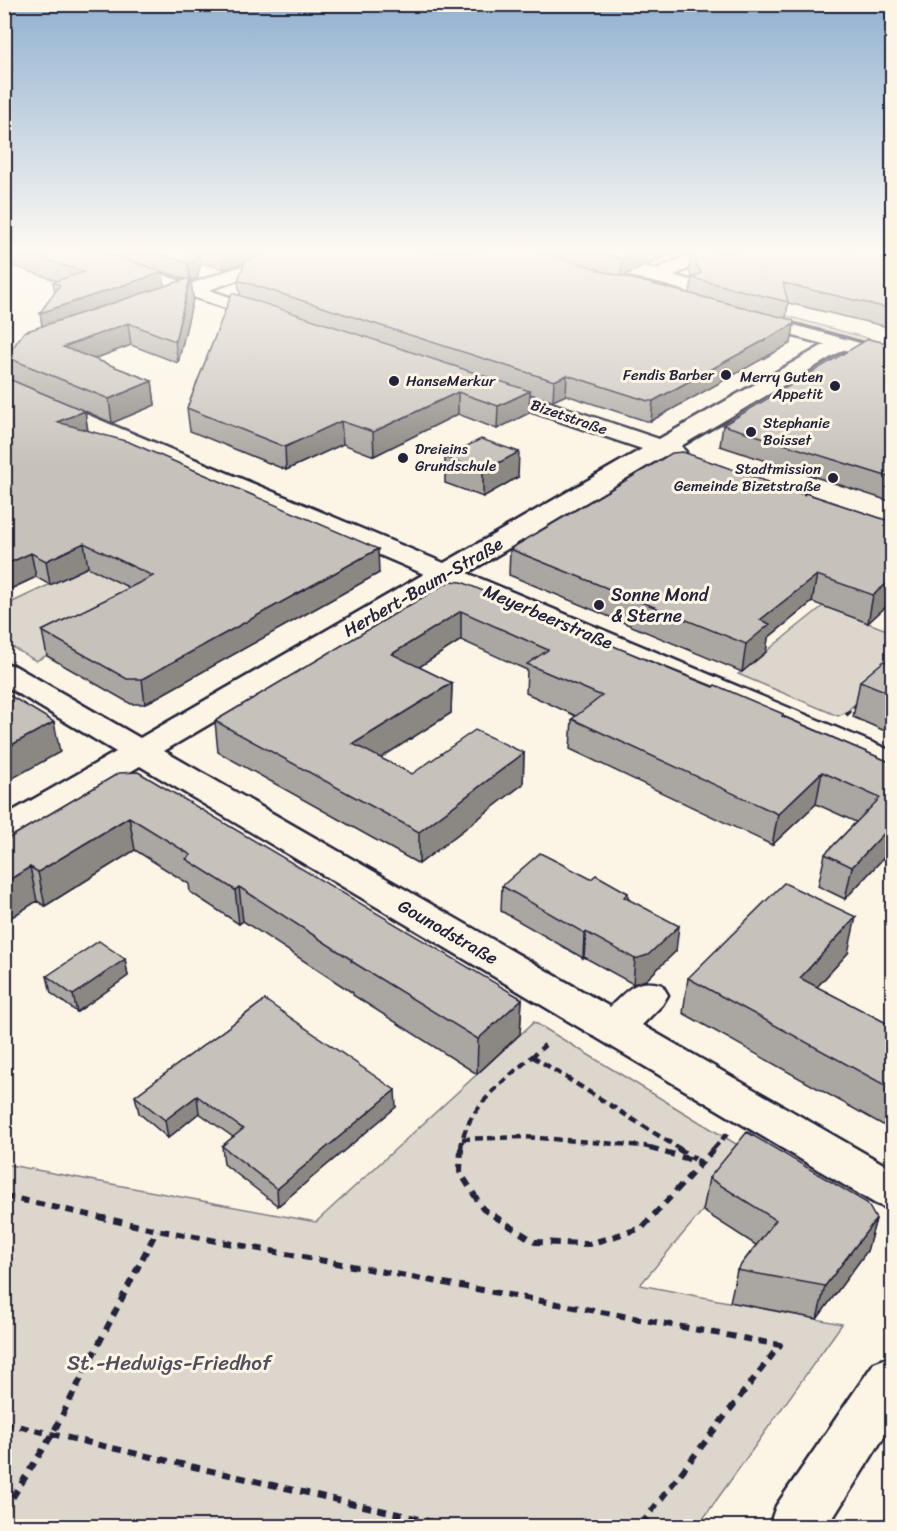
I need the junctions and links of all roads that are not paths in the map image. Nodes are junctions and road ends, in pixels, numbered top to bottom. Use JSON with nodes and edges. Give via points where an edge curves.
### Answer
{"nodes":[{"id":1,"x":762,"y":322,"type":"edge"},
{"id":2,"x":820,"y":322,"type":"edge"},
{"id":3,"x":892,"y":342,"type":"edge"},
{"id":4,"x":842,"y":343,"type":"junction"},
{"id":5,"x":892,"y":357,"type":"edge"},
{"id":6,"x":469,"y":383,"type":"edge"},
{"id":7,"x":4,"y":386,"type":"edge"},
{"id":8,"x":662,"y":448,"type":"junction"},
{"id":9,"x":694,"y":459,"type":"edge"},
{"id":10,"x":445,"y":573,"type":"junction"},
{"id":11,"x":4,"y":672,"type":"edge"},
{"id":12,"x":140,"y":752,"type":"junction"},
{"id":13,"x":892,"y":763,"type":"edge"},
{"id":14,"x":4,"y":831,"type":"edge"},
{"id":15,"x":648,"y":995,"type":"dead end"},
{"id":16,"x":614,"y":1029,"type":"junction"},
{"id":17,"x":892,"y":1191,"type":"edge"},
{"id":18,"x":892,"y":1380,"type":"edge"},
{"id":19,"x":796,"y":1527,"type":"edge"}],
"edges":[{"from":1,"to":4,"type":"street"},
{"from":2,"to":3,"type":"street"},
{"from":4,"to":5,"type":"street"},
{"from":4,"to":8,"type":"street","name":"Herbert-Baum-Straße"},
{"from":6,"to":8,"type":"street","name":"Bizetstraße"},
{"from":7,"to":10,"type":"street","name":"Meyerbeerstraße"},
{"from":8,"to":9,"type":"street","name":"Bizetstraße"},
{"from":8,"to":10,"type":"street","name":"Herbert-Baum-Straße"},
{"from":10,"to":12,"type":"street","name":"Herbert-Baum-Straße"},
{"from":10,"to":13,"type":"street","name":"Meyerbeerstraße"},
{"from":11,"to":12,"type":"street","name":"Gounodstraße"},
{"from":12,"to":14,"type":"street","name":"Herbert-Baum-Straße"},
{"from":12,"to":16,"type":"street","name":"Gounodstraße"},
{"from":15,"to":16,"type":"street"},
{"from":16,"to":17,"type":"street","name":"Gounodstraße"},
{"from":18,"to":19,"type":"street"}]}
